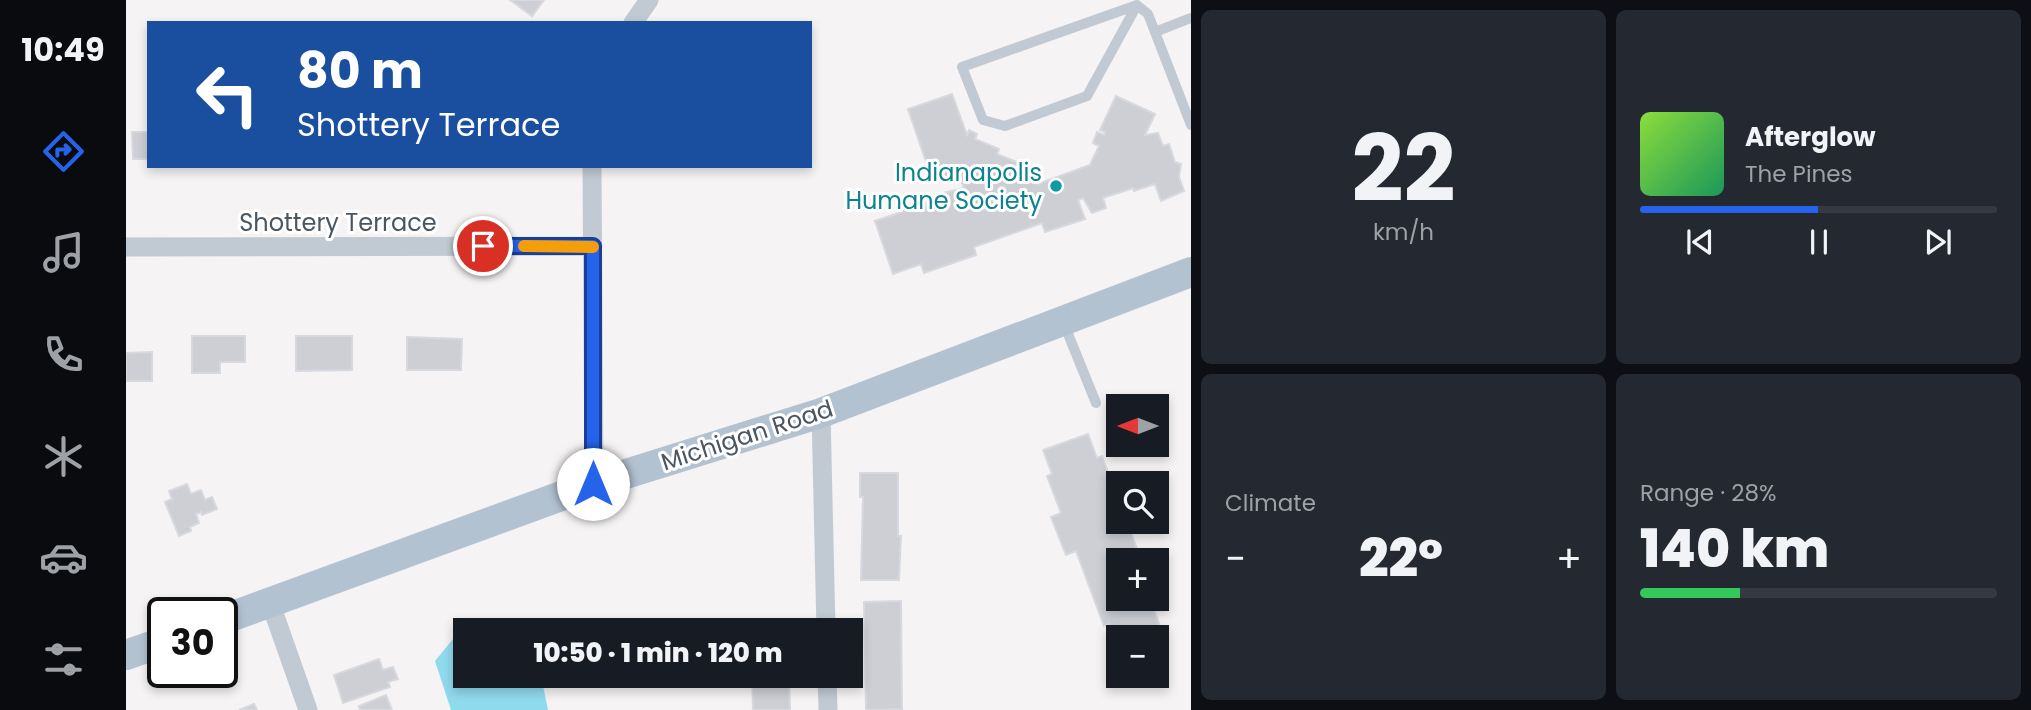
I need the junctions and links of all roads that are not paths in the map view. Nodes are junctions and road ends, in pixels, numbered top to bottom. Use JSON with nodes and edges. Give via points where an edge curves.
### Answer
{"nodes":[{"id":1,"x":649,"y":0,"type":"edge"},
{"id":2,"x":1138,"y":5,"type":"junction"},
{"id":3,"x":1191,"y":18,"type":"edge"},
{"id":4,"x":634,"y":21,"type":"edge"},
{"id":5,"x":1155,"y":32,"type":"junction"},
{"id":6,"x":1191,"y":125,"type":"edge"},
{"id":7,"x":592,"y":168,"type":"edge"},
{"id":8,"x":593,"y":246,"type":"junction"},
{"id":9,"x":126,"y":247,"type":"edge"},
{"id":10,"x":1191,"y":272,"type":"edge"},
{"id":11,"x":1063,"y":321,"type":"junction"},
{"id":12,"x":1096,"y":402,"type":"dead end"},
{"id":13,"x":821,"y":413,"type":"junction"},
{"id":14,"x":593,"y":484,"type":"junction"},
{"id":15,"x":270,"y":602,"type":"junction"},
{"id":16,"x":238,"y":614,"type":"edge"},
{"id":17,"x":826,"y":618,"type":"edge"},
{"id":18,"x":147,"y":648,"type":"edge"},
{"id":19,"x":126,"y":655,"type":"edge"},
{"id":20,"x":827,"y":688,"type":"edge"},
{"id":21,"x":309,"y":710,"type":"edge"},
{"id":22,"x":828,"y":710,"type":"edge"}],
"edges":[{"from":1,"to":4,"type":"street"},
{"from":2,"to":2,"type":"lane","via":[[962,67],[984,120],[1005,126],[1087,96]]},
{"from":2,"to":5,"type":"lane","via":[[1148,14]]},
{"from":3,"to":5,"type":"lane"},
{"from":5,"to":6,"type":"lane"},
{"from":7,"to":8,"type":"street"},
{"from":8,"to":9,"type":"street","name":"Shottery Terrace"},
{"from":8,"to":14,"type":"street"},
{"from":10,"to":11,"type":"main road","name":"Michigan Road"},
{"from":11,"to":12,"type":"lane"},
{"from":11,"to":13,"type":"main road","name":"Michigan Road"},
{"from":13,"to":14,"type":"main road","name":"Michigan Road"},
{"from":13,"to":17,"type":"street"},
{"from":14,"to":15,"type":"main road","name":"Michigan Road"},
{"from":15,"to":16,"type":"main road","name":"Michigan Road"},
{"from":15,"to":21,"type":"street"},
{"from":18,"to":19,"type":"main road"},
{"from":20,"to":22,"type":"street"}]}
